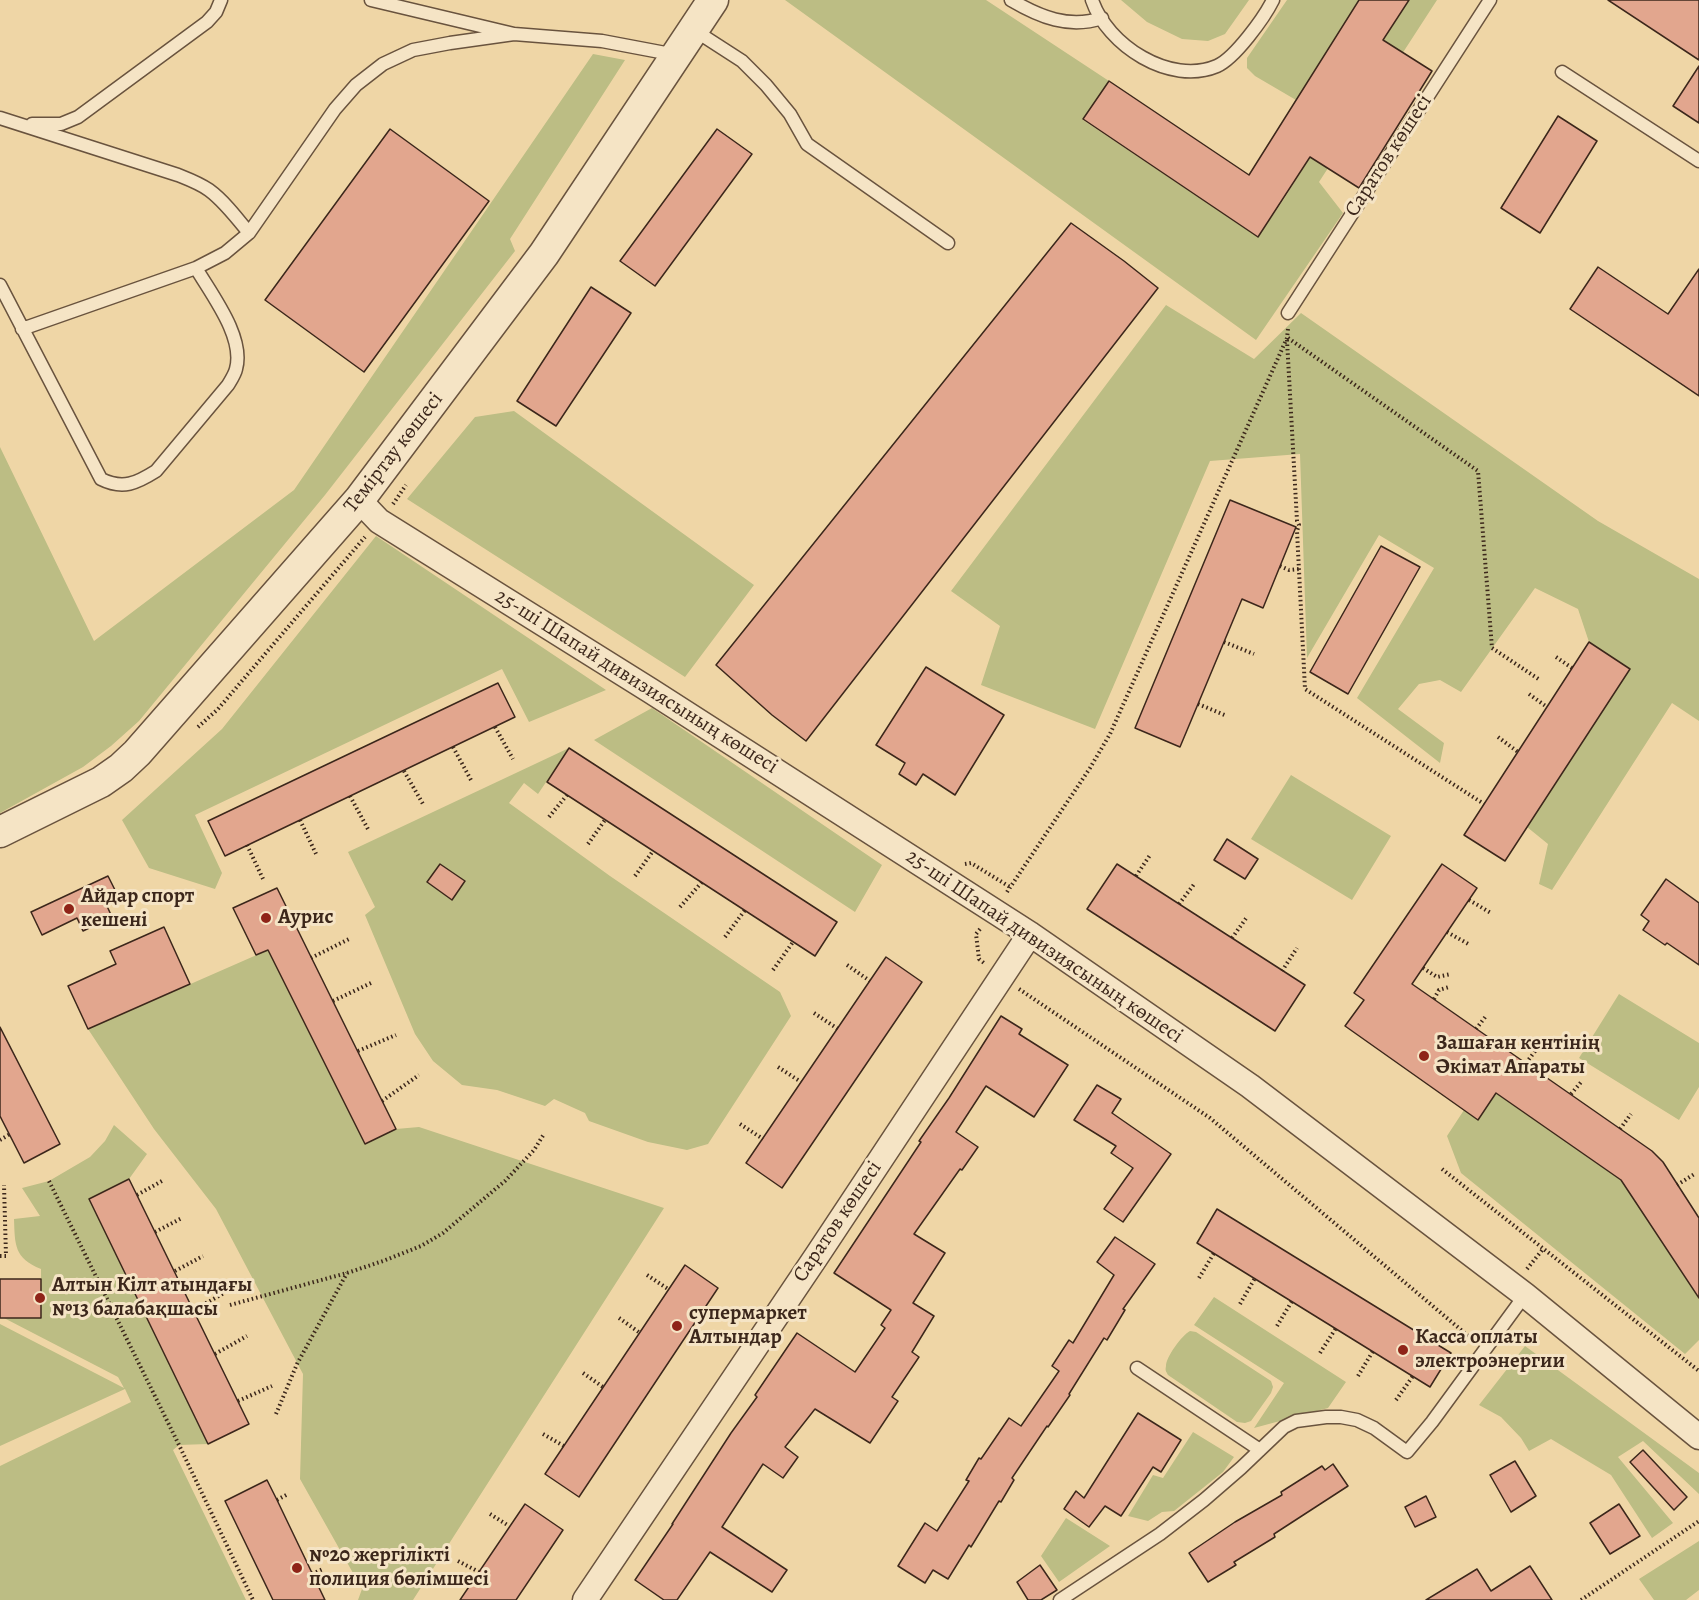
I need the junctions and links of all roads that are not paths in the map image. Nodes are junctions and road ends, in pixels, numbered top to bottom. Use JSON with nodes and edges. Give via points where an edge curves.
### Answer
{"nodes":[{"id":1,"x":221,"y":0,"type":"edge"},
{"id":2,"x":371,"y":0,"type":"edge"},
{"id":3,"x":713,"y":0,"type":"edge"},
{"id":4,"x":1011,"y":0,"type":"edge"},
{"id":5,"x":1092,"y":0,"type":"edge"},
{"id":6,"x":1273,"y":0,"type":"edge"},
{"id":7,"x":1490,"y":0,"type":"edge"},
{"id":8,"x":1102,"y":18,"type":"junction"},
{"id":9,"x":694,"y":30,"type":"junction"},
{"id":10,"x":514,"y":34,"type":"junction"},
{"id":11,"x":678,"y":55,"type":"junction"},
{"id":12,"x":1562,"y":72,"type":"dead end"},
{"id":13,"x":0,"y":118,"type":"edge"},
{"id":14,"x":19,"y":124,"type":"junction"},
{"id":15,"x":1699,"y":161,"type":"edge"},
{"id":16,"x":249,"y":233,"type":"junction"},
{"id":17,"x":948,"y":243,"type":"dead end"},
{"id":18,"x":196,"y":268,"type":"junction"},
{"id":19,"x":0,"y":285,"type":"edge"},
{"id":20,"x":1288,"y":313,"type":"road end"},
{"id":21,"x":22,"y":328,"type":"junction"},
{"id":22,"x":359,"y":500,"type":"junction"},
{"id":23,"x":0,"y":832,"type":"edge"},
{"id":24,"x":1030,"y":934,"type":"junction"},
{"id":25,"x":1525,"y":1295,"type":"junction"},
{"id":26,"x":1137,"y":1368,"type":"dead end"},
{"id":27,"x":1699,"y":1437,"type":"edge"},
{"id":28,"x":1260,"y":1450,"type":"junction"},
{"id":29,"x":585,"y":1600,"type":"edge"},
{"id":30,"x":1060,"y":1600,"type":"edge"}],
"edges":[{"from":1,"to":14,"type":"lane","via":[[207,22],[78,117],[61,124]]},
{"from":2,"to":10,"type":"lane"},
{"from":3,"to":9,"type":"street","name":"Теміртау көшесі"},
{"from":4,"to":8,"type":"lane","via":[[1065,23],[1088,23]]},
{"from":5,"to":8,"type":"lane"},
{"from":6,"to":8,"type":"lane","via":[[1237,50],[1219,65],[1198,72],[1176,70],[1134,54]]},
{"from":7,"to":20,"type":"lane","name":"Саратов көшесі"},
{"from":9,"to":11,"type":"street","name":"Теміртау көшесі"},
{"from":9,"to":17,"type":"lane","via":[[742,62],[766,86],[790,114],[807,144]]},
{"from":10,"to":11,"type":"lane","via":[[602,41]]},
{"from":10,"to":16,"type":"lane","via":[[412,50],[383,64],[356,85],[335,109]]},
{"from":11,"to":22,"type":"street","name":"Теміртау көшесі","via":[[544,254]]},
{"from":12,"to":15,"type":"lane"},
{"from":13,"to":14,"type":"lane"},
{"from":14,"to":16,"type":"lane","via":[[196,182],[210,190]]},
{"from":16,"to":18,"type":"lane","via":[[225,253]]},
{"from":18,"to":21,"type":"lane"},
{"from":18,"to":21,"type":"lane","via":[[235,334],[239,352],[236,370],[228,385],[156,471],[141,481],[112,485],[102,479]]},
{"from":19,"to":21,"type":"lane"},
{"from":22,"to":23,"type":"street","name":"Теміртау көшесі","via":[[121,768],[101,782]]},
{"from":22,"to":24,"type":"street","name":"25-ші Шапай дивизиясының көшесі","via":[[379,521]]},
{"from":24,"to":25,"type":"street","name":"25-ші Шапай дивизиясының көшесі","via":[[1250,1086]]},
{"from":24,"to":29,"type":"street","name":"Саратов көшесі"},
{"from":25,"to":27,"type":"street","name":"25-ші Шапай дивизиясының көшесі"},
{"from":25,"to":28,"type":"lane","via":[[1407,1452],[1374,1428],[1341,1417],[1296,1421]]},
{"from":26,"to":28,"type":"lane"},
{"from":28,"to":30,"type":"lane","via":[[1160,1534]]}]}
